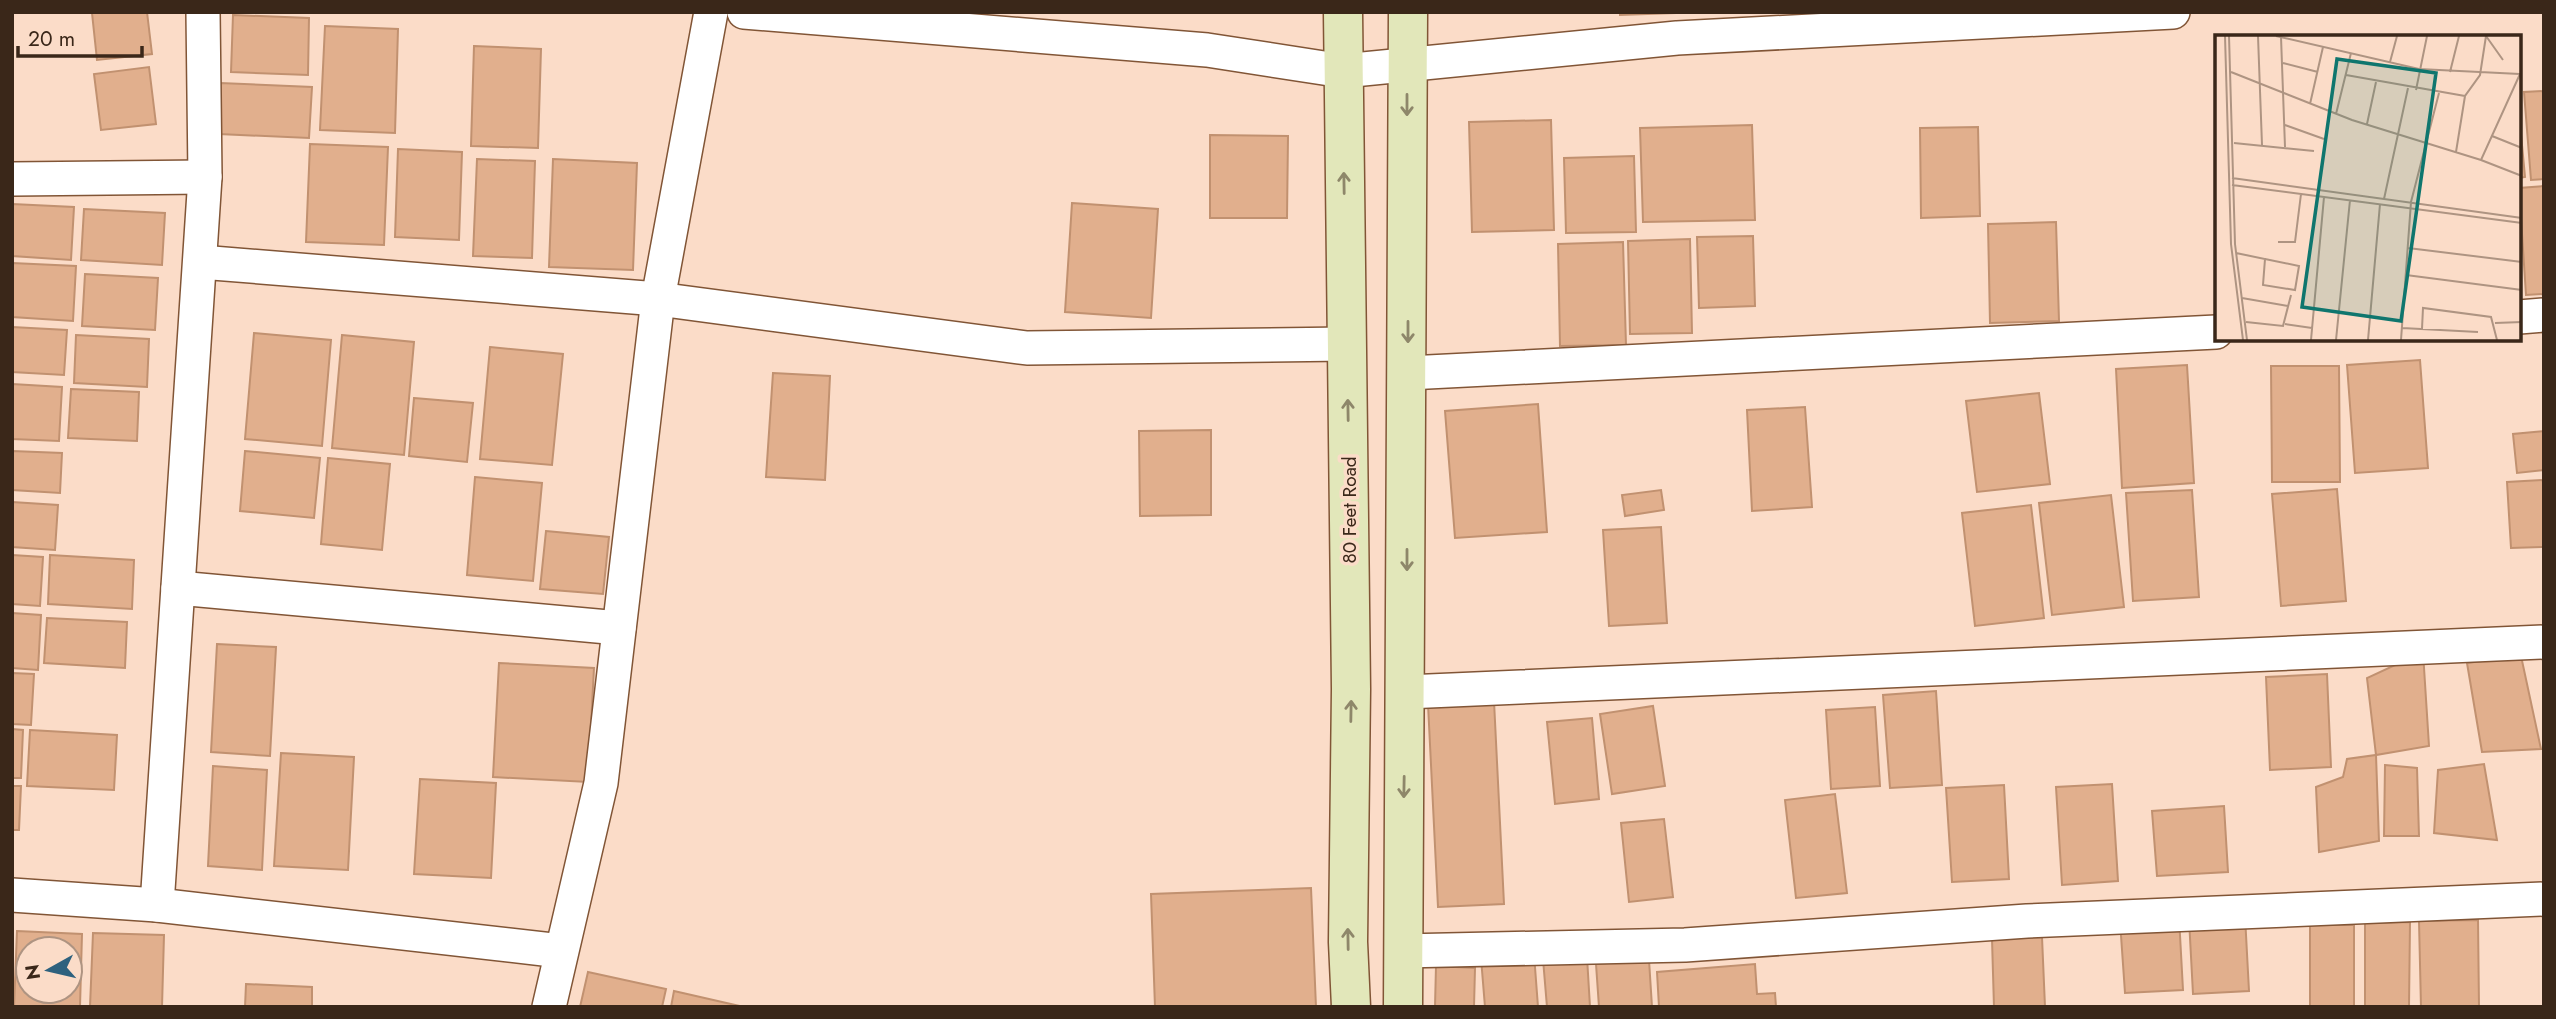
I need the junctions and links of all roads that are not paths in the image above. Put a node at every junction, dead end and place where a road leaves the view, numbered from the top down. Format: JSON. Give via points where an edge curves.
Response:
{"nodes":[{"id":1,"x":203,"y":12,"type":"edge"},
{"id":2,"x":711,"y":12,"type":"edge"},
{"id":3,"x":744,"y":12,"type":"edge"},
{"id":4,"x":1343,"y":12,"type":"edge"},
{"id":5,"x":1408,"y":12,"type":"edge"},
{"id":6,"x":2173,"y":12,"type":"edge"},
{"id":7,"x":2083,"y":16,"type":"edge"},
{"id":8,"x":1807,"y":22,"type":"edge"},
{"id":9,"x":1407,"y":65,"type":"junction"},
{"id":10,"x":1343,"y":71,"type":"junction"},
{"id":11,"x":205,"y":177,"type":"junction"},
{"id":12,"x":12,"y":179,"type":"edge"},
{"id":13,"x":200,"y":262,"type":"junction"},
{"id":14,"x":658,"y":299,"type":"junction"},
{"id":15,"x":2544,"y":316,"type":"edge"},
{"id":16,"x":2521,"y":317,"type":"edge"},
{"id":17,"x":2215,"y":332,"type":"edge"},
{"id":18,"x":1346,"y":344,"type":"junction"},
{"id":19,"x":1408,"y":373,"type":"junction"},
{"id":20,"x":178,"y":589,"type":"junction"},
{"id":21,"x":619,"y":628,"type":"junction"},
{"id":22,"x":2544,"y":642,"type":"edge"},
{"id":23,"x":1406,"y":692,"type":"junction"},
{"id":24,"x":12,"y":895,"type":"edge"},
{"id":25,"x":2544,"y":899,"type":"edge"},
{"id":26,"x":157,"y":905,"type":"junction"},
{"id":27,"x":561,"y":951,"type":"junction"},
{"id":28,"x":1402,"y":951,"type":"junction"},
{"id":29,"x":549,"y":1007,"type":"edge"},
{"id":30,"x":1351,"y":1007,"type":"edge"},
{"id":31,"x":1403,"y":1007,"type":"edge"}],
"edges":[{"from":1,"to":11,"type":"street"},
{"from":2,"to":14,"type":"street"},
{"from":3,"to":10,"type":"street","via":[[1207,50]]},
{"from":4,"to":10,"type":"main road","name":"80 Feet Road"},
{"from":5,"to":9,"type":"main road"},
{"from":6,"to":7,"type":"street"},
{"from":7,"to":8,"type":"street"},
{"from":8,"to":9,"type":"street"},
{"from":9,"to":10,"type":"street"},
{"from":9,"to":19,"type":"main road","one_way":true},
{"from":18,"to":10,"type":"main road","name":"80 Feet Road","one_way":true},
{"from":11,"to":12,"type":"street"},
{"from":11,"to":13,"type":"street"},
{"from":13,"to":14,"type":"street"},
{"from":13,"to":20,"type":"street"},
{"from":14,"to":18,"type":"street","via":[[1027,348]]},
{"from":14,"to":21,"type":"street"},
{"from":15,"to":16,"type":"street"},
{"from":17,"to":19,"type":"street"},
{"from":30,"to":18,"type":"main road","name":"80 Feet Road","one_way":true},
{"from":19,"to":23,"type":"main road","one_way":true},
{"from":20,"to":21,"type":"street"},
{"from":20,"to":26,"type":"street"},
{"from":21,"to":27,"type":"street","via":[[601,783]]},
{"from":22,"to":23,"type":"street"},
{"from":23,"to":28,"type":"main road","one_way":true},
{"from":24,"to":26,"type":"street"},
{"from":25,"to":28,"type":"street","via":[[2027,921],[1685,945]]},
{"from":26,"to":27,"type":"street"},
{"from":27,"to":29,"type":"street"},
{"from":28,"to":31,"type":"main road"}]}
